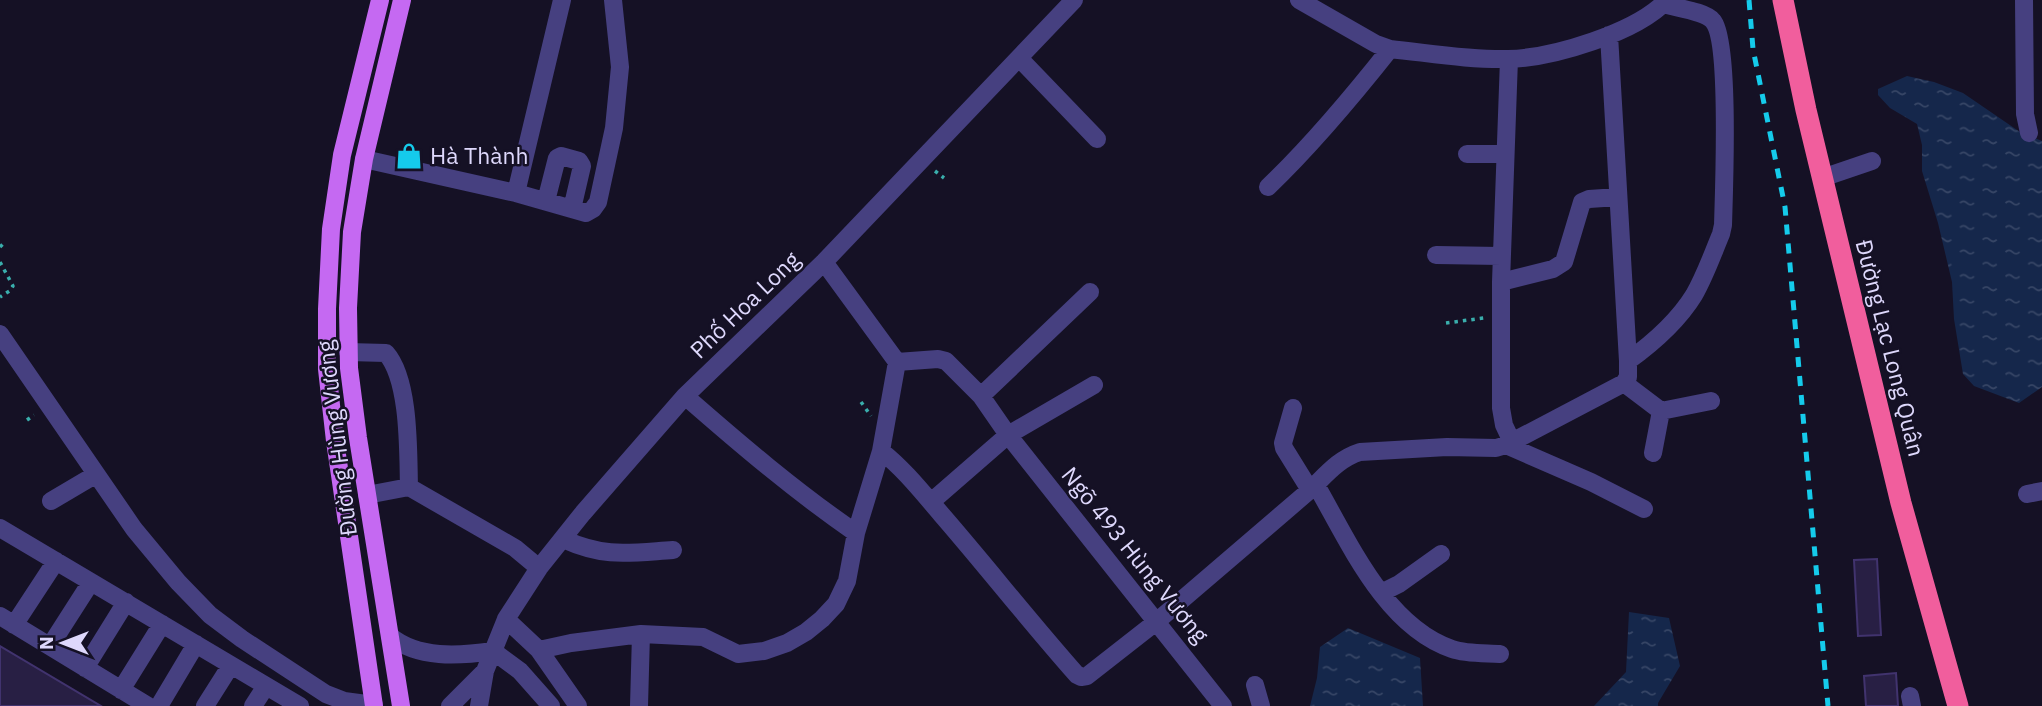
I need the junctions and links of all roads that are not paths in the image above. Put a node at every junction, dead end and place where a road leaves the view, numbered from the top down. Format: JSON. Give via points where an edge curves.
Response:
{"nodes":[{"id":1,"x":380,"y":0,"type":"edge"},
{"id":2,"x":402,"y":0,"type":"edge"},
{"id":3,"x":562,"y":0,"type":"edge"},
{"id":4,"x":613,"y":0,"type":"edge"},
{"id":5,"x":1073,"y":0,"type":"edge"},
{"id":6,"x":1299,"y":0,"type":"edge"},
{"id":7,"x":1783,"y":0,"type":"edge"},
{"id":8,"x":2024,"y":0,"type":"edge"},
{"id":9,"x":1665,"y":2,"type":"edge"},
{"id":10,"x":1609,"y":35,"type":"junction"},
{"id":11,"x":1390,"y":48,"type":"junction"},
{"id":12,"x":1019,"y":58,"type":"junction"},
{"id":13,"x":1509,"y":59,"type":"junction"},
{"id":14,"x":2034,"y":115,"type":"edge"},
{"id":15,"x":2029,"y":132,"type":"dead end"},
{"id":16,"x":1097,"y":139,"type":"dead end"},
{"id":17,"x":1467,"y":154,"type":"dead end"},
{"id":18,"x":1506,"y":155,"type":"junction"},
{"id":19,"x":364,"y":159,"type":"junction"},
{"id":20,"x":1872,"y":161,"type":"dead end"},
{"id":21,"x":1822,"y":178,"type":"junction"},
{"id":22,"x":1268,"y":187,"type":"dead end"},
{"id":23,"x":516,"y":193,"type":"junction"},
{"id":24,"x":1618,"y":197,"type":"junction"},
{"id":25,"x":546,"y":201,"type":"junction"},
{"id":26,"x":572,"y":209,"type":"junction"},
{"id":27,"x":1436,"y":255,"type":"dead end"},
{"id":28,"x":1502,"y":256,"type":"junction"},
{"id":29,"x":824,"y":262,"type":"junction"},
{"id":30,"x":1501,"y":282,"type":"junction"},
{"id":31,"x":1090,"y":292,"type":"dead end"},
{"id":32,"x":0,"y":334,"type":"edge"},
{"id":33,"x":348,"y":352,"type":"junction"},
{"id":34,"x":1628,"y":361,"type":"junction"},
{"id":35,"x":897,"y":362,"type":"junction"},
{"id":36,"x":1624,"y":383,"type":"junction"},
{"id":37,"x":1094,"y":385,"type":"dead end"},
{"id":38,"x":685,"y":396,"type":"junction"},
{"id":39,"x":981,"y":396,"type":"junction"},
{"id":40,"x":1711,"y":401,"type":"dead end"},
{"id":41,"x":1293,"y":408,"type":"dead end"},
{"id":42,"x":1661,"y":411,"type":"junction"},
{"id":43,"x":1008,"y":435,"type":"junction"},
{"id":44,"x":1509,"y":444,"type":"junction"},
{"id":45,"x":881,"y":452,"type":"junction"},
{"id":46,"x":1653,"y":453,"type":"dead end"},
{"id":47,"x":95,"y":475,"type":"junction"},
{"id":48,"x":409,"y":487,"type":"junction"},
{"id":49,"x":1313,"y":488,"type":"junction"},
{"id":50,"x":367,"y":495,"type":"junction"},
{"id":51,"x":51,"y":501,"type":"dead end"},
{"id":52,"x":931,"y":502,"type":"junction"},
{"id":53,"x":1644,"y":509,"type":"dead end"},
{"id":54,"x":0,"y":528,"type":"edge"},
{"id":55,"x":856,"y":533,"type":"junction"},
{"id":56,"x":563,"y":539,"type":"junction"},
{"id":57,"x":673,"y":550,"type":"dead end"},
{"id":58,"x":1441,"y":554,"type":"dead end"},
{"id":59,"x":56,"y":561,"type":"junction"},
{"id":60,"x":539,"y":568,"type":"junction"},
{"id":61,"x":91,"y":582,"type":"junction"},
{"id":62,"x":1381,"y":593,"type":"junction"},
{"id":63,"x":126,"y":603,"type":"junction"},
{"id":64,"x":506,"y":619,"type":"junction"},
{"id":65,"x":7,"y":620,"type":"edge"},
{"id":66,"x":1156,"y":622,"type":"junction"},
{"id":67,"x":162,"y":624,"type":"junction"},
{"id":68,"x":641,"y":634,"type":"junction"},
{"id":69,"x":390,"y":636,"type":"junction"},
{"id":70,"x":196,"y":644,"type":"junction"},
{"id":71,"x":50,"y":646,"type":"junction"},
{"id":72,"x":539,"y":650,"type":"junction"},
{"id":73,"x":494,"y":651,"type":"junction"},
{"id":74,"x":1500,"y":654,"type":"dead end"},
{"id":75,"x":231,"y":665,"type":"junction"},
{"id":76,"x":85,"y":668,"type":"junction"},
{"id":77,"x":485,"y":671,"type":"junction"},
{"id":78,"x":1255,"y":685,"type":"dead end"},
{"id":79,"x":266,"y":686,"type":"junction"},
{"id":80,"x":121,"y":690,"type":"junction"},
{"id":81,"x":374,"y":705,"type":"edge"},
{"id":82,"x":148,"y":706,"type":"edge"},
{"id":83,"x":159,"y":706,"type":"edge"},
{"id":84,"x":205,"y":706,"type":"edge"},
{"id":85,"x":253,"y":706,"type":"edge"},
{"id":86,"x":300,"y":706,"type":"edge"},
{"id":87,"x":401,"y":706,"type":"edge"},
{"id":88,"x":450,"y":706,"type":"edge"},
{"id":89,"x":480,"y":706,"type":"edge"},
{"id":90,"x":551,"y":706,"type":"edge"},
{"id":91,"x":578,"y":706,"type":"edge"},
{"id":92,"x":639,"y":706,"type":"edge"},
{"id":93,"x":1223,"y":706,"type":"edge"},
{"id":94,"x":1261,"y":706,"type":"edge"},
{"id":95,"x":1958,"y":706,"type":"edge"}],
"edges":[{"from":1,"to":81,"type":"main road","name":"Đường Hùng Vương","via":[[342,155],[331,229],[327,309],[327,369],[335,441]]},
{"from":2,"to":19,"type":"main road","name":"Đường Hùng Vương"},
{"from":3,"to":23,"type":"street"},
{"from":4,"to":26,"type":"street","via":[[620,67],[614,128],[598,202],[586,212]]},
{"from":5,"to":12,"type":"street","name":"Phố Hoa Long"},
{"from":6,"to":11,"type":"street"},
{"from":7,"to":21,"type":"highway","name":"Đường Lạc Long Quân"},
{"from":8,"to":14,"type":"street"},
{"from":9,"to":10,"type":"street","via":[[1633,26]]},
{"from":9,"to":34,"type":"street","via":[[1708,16],[1717,28],[1723,70],[1723,225],[1695,294],[1648,347]]},
{"from":10,"to":13,"type":"street","via":[[1564,50]]},
{"from":10,"to":24,"type":"street"},
{"from":11,"to":13,"type":"street"},
{"from":11,"to":22,"type":"street","via":[[1336,116]]},
{"from":12,"to":16,"type":"street"},
{"from":12,"to":29,"type":"street","name":"Phố Hoa Long"},
{"from":13,"to":18,"type":"street"},
{"from":14,"to":15,"type":"street"},
{"from":17,"to":18,"type":"street"},
{"from":18,"to":28,"type":"street"},
{"from":19,"to":23,"type":"street"},
{"from":19,"to":33,"type":"main road","name":"Đường Hùng Vương","via":[[352,232]]},
{"from":20,"to":21,"type":"street"},
{"from":21,"to":95,"type":"highway","name":"Đường Lạc Long Quân","via":[[1901,503]]},
{"from":23,"to":25,"type":"street"},
{"from":24,"to":30,"type":"street","via":[[1582,202],[1559,266]]},
{"from":24,"to":34,"type":"street"},
{"from":25,"to":26,"type":"street"},
{"from":25,"to":26,"type":"street","via":[[557,158],[579,161],[582,166]]},
{"from":27,"to":28,"type":"street"},
{"from":28,"to":30,"type":"street"},
{"from":29,"to":35,"type":"street"},
{"from":29,"to":38,"type":"street","name":"Phố Hoa Long"},
{"from":30,"to":44,"type":"street","via":[[1501,416]]},
{"from":31,"to":39,"type":"street"},
{"from":32,"to":47,"type":"street"},
{"from":33,"to":48,"type":"street","via":[[386,354],[391,359],[400,379]]},
{"from":33,"to":50,"type":"main road","name":"Đường Hùng Vương"},
{"from":34,"to":36,"type":"street"},
{"from":35,"to":39,"type":"street","name":"Ngõ 493 Hùng Vương","via":[[946,361]]},
{"from":35,"to":45,"type":"street"},
{"from":36,"to":42,"type":"street"},
{"from":36,"to":44,"type":"street"},
{"from":37,"to":43,"type":"street"},
{"from":38,"to":55,"type":"street","via":[[773,472]]},
{"from":38,"to":56,"type":"street","name":"Phố Hoa Long"},
{"from":39,"to":43,"type":"street","name":"Ngõ 493 Hùng Vương"},
{"from":40,"to":42,"type":"street"},
{"from":41,"to":49,"type":"street","via":[[1284,448]]},
{"from":42,"to":46,"type":"street"},
{"from":43,"to":52,"type":"street"},
{"from":43,"to":66,"type":"street","name":"Ngõ 493 Hùng Vương"},
{"from":44,"to":49,"type":"street","via":[[1360,452],[1342,459]]},
{"from":44,"to":53,"type":"street"},
{"from":45,"to":52,"type":"street"},
{"from":45,"to":55,"type":"street"},
{"from":47,"to":51,"type":"street"},
{"from":47,"to":81,"type":"street","via":[[178,582],[210,615],[326,694]]},
{"from":48,"to":50,"type":"street"},
{"from":48,"to":60,"type":"street","via":[[515,548]]},
{"from":49,"to":62,"type":"street"},
{"from":49,"to":66,"type":"street"},
{"from":50,"to":69,"type":"main road","name":"Đường Hùng Vương"},
{"from":52,"to":66,"type":"street","via":[[1077,675],[1087,676]]},
{"from":54,"to":59,"type":"street"},
{"from":55,"to":68,"type":"street","via":[[847,581],[836,604],[788,643],[764,652],[738,654],[703,637]]},
{"from":56,"to":57,"type":"street","via":[[602,553]]},
{"from":56,"to":60,"type":"street","name":"Phố Hoa Long"},
{"from":58,"to":62,"type":"street"},
{"from":59,"to":61,"type":"street"},
{"from":59,"to":65,"type":"street"},
{"from":60,"to":64,"type":"street","name":"Phố Hoa Long"},
{"from":61,"to":63,"type":"street"},
{"from":61,"to":71,"type":"street"},
{"from":62,"to":74,"type":"street","via":[[1413,628],[1435,642],[1454,650]]},
{"from":63,"to":67,"type":"street"},
{"from":63,"to":76,"type":"street"},
{"from":64,"to":72,"type":"street"},
{"from":64,"to":73,"type":"street","name":"Phố Hoa Long"},
{"from":65,"to":71,"type":"street"},
{"from":66,"to":93,"type":"street","name":"Ngõ 493 Hùng Vương"},
{"from":67,"to":70,"type":"street"},
{"from":67,"to":80,"type":"street"},
{"from":68,"to":72,"type":"street"},
{"from":68,"to":92,"type":"street"},
{"from":69,"to":73,"type":"street","via":[[429,653]]},
{"from":69,"to":87,"type":"main road","name":"Đường Hùng Vương"},
{"from":70,"to":75,"type":"street"},
{"from":70,"to":83,"type":"street"},
{"from":71,"to":76,"type":"street"},
{"from":72,"to":91,"type":"street"},
{"from":73,"to":77,"type":"street","name":"Phố Hoa Long"},
{"from":73,"to":90,"type":"street","via":[[520,671]]},
{"from":75,"to":79,"type":"street"},
{"from":75,"to":84,"type":"street"},
{"from":76,"to":80,"type":"street"},
{"from":77,"to":88,"type":"street","name":"Phố Hoa Long"},
{"from":77,"to":89,"type":"street","name":"Phố Hoa Long"},
{"from":78,"to":94,"type":"street"},
{"from":79,"to":85,"type":"street"},
{"from":79,"to":86,"type":"street"},
{"from":80,"to":82,"type":"street"}]}
